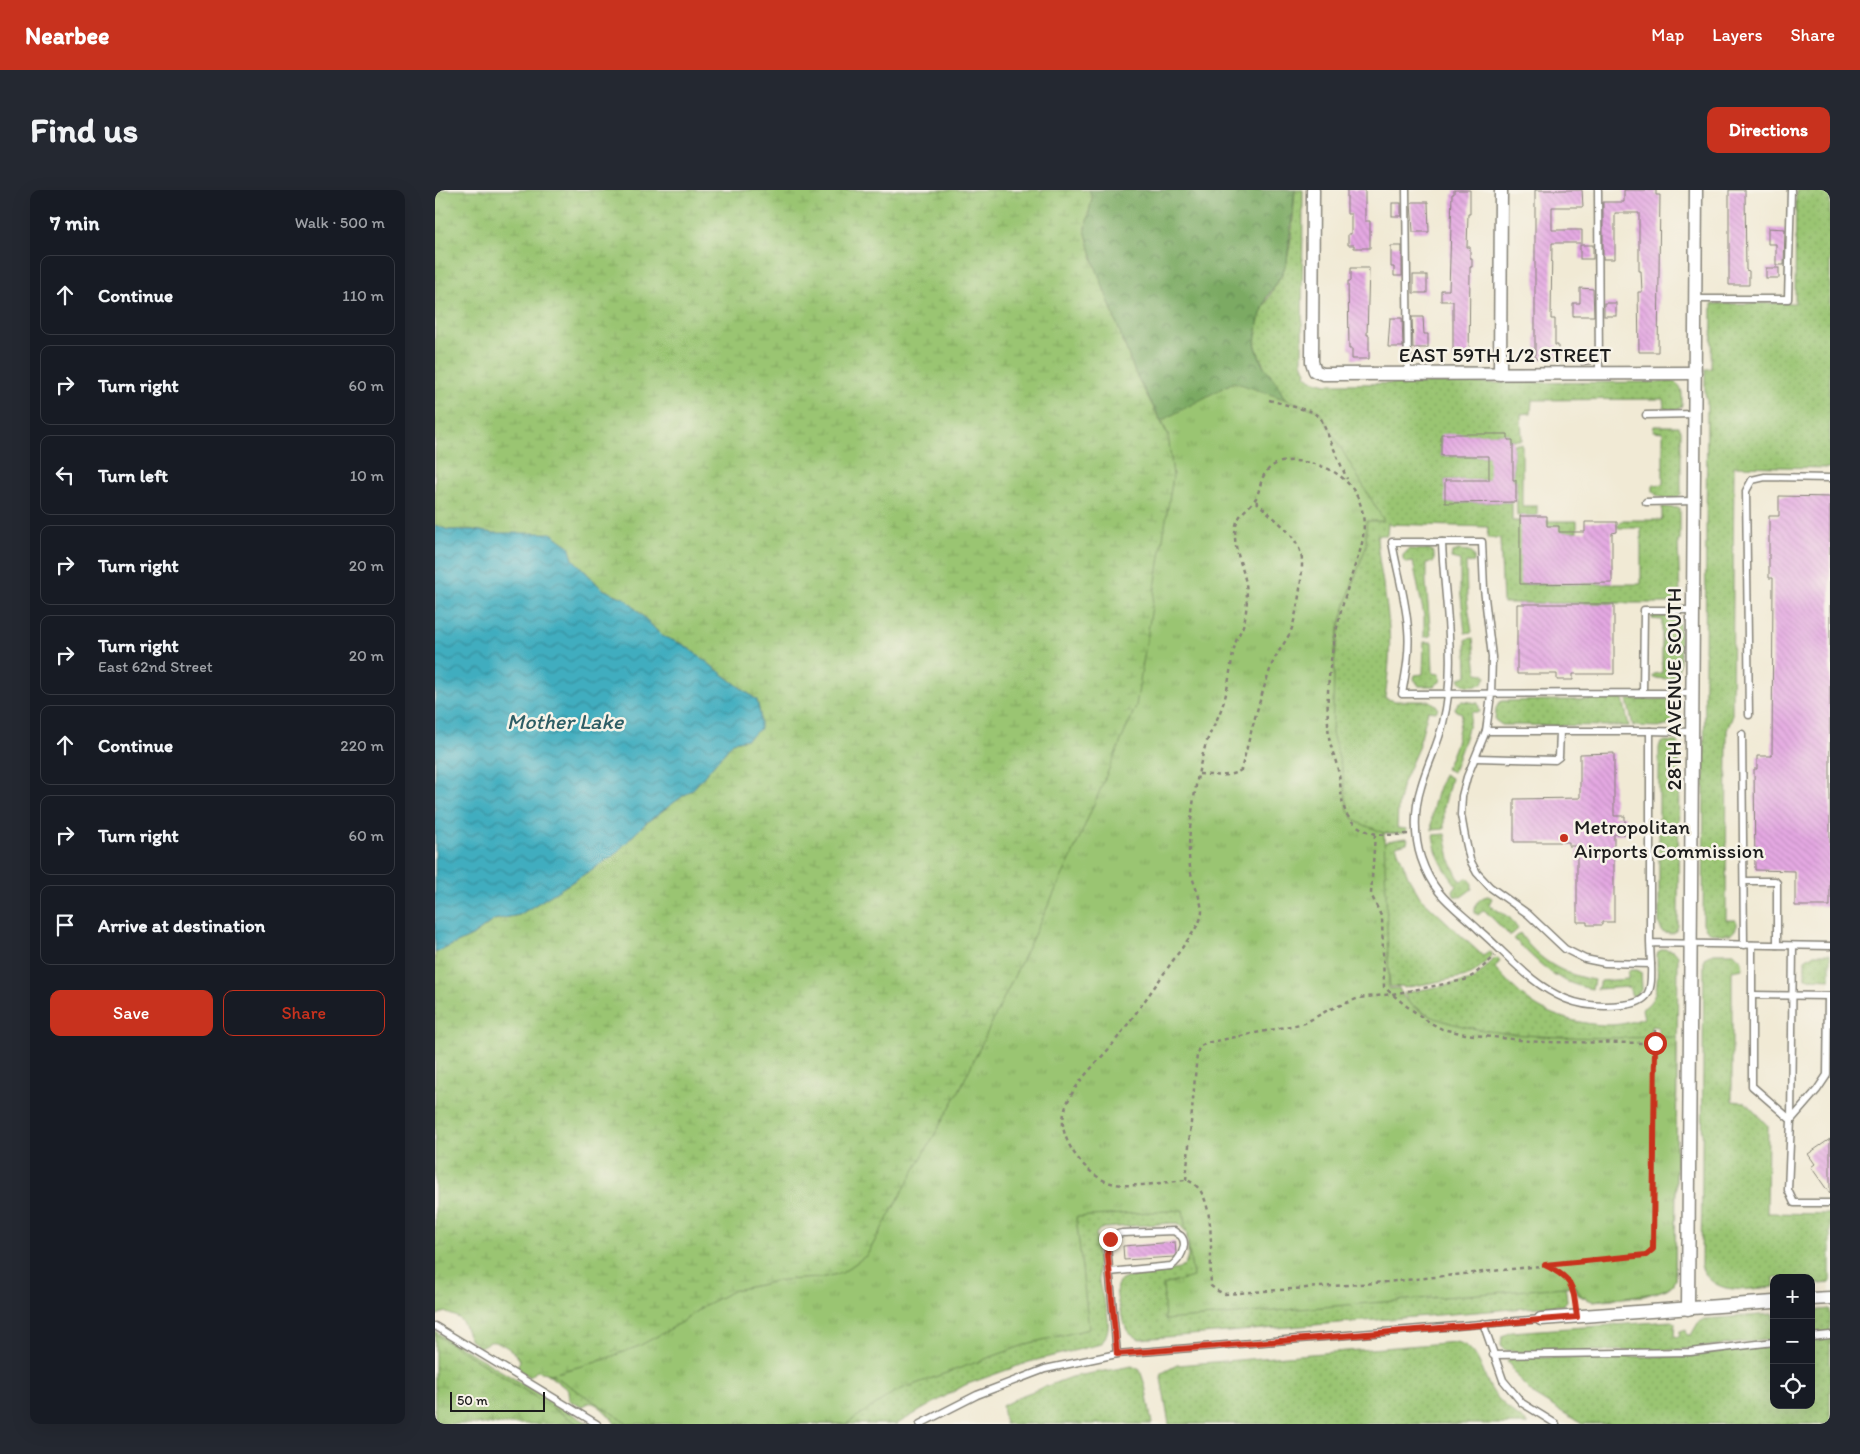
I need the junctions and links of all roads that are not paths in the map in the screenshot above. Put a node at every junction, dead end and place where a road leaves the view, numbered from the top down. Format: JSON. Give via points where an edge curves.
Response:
{"nodes":[{"id":1,"x":1313,"y":190,"type":"edge"},
{"id":2,"x":1406,"y":190,"type":"edge"},
{"id":3,"x":1501,"y":190,"type":"edge"},
{"id":4,"x":1598,"y":190,"type":"edge"},
{"id":5,"x":1696,"y":190,"type":"edge"},
{"id":6,"x":1791,"y":190,"type":"edge"},
{"id":7,"x":1695,"y":299,"type":"junction"},
{"id":8,"x":1695,"y":373,"type":"junction"},
{"id":9,"x":1408,"y":374,"type":"junction"},
{"id":10,"x":1500,"y":374,"type":"junction"},
{"id":11,"x":1599,"y":374,"type":"junction"},
{"id":12,"x":1695,"y":414,"type":"junction"},
{"id":13,"x":1646,"y":415,"type":"dead end"},
{"id":14,"x":1830,"y":478,"type":"edge"},
{"id":15,"x":1694,"y":501,"type":"junction"},
{"id":16,"x":1646,"y":502,"type":"dead end"},
{"id":17,"x":1442,"y":542,"type":"junction"},
{"id":18,"x":1693,"y":610,"type":"junction"},
{"id":19,"x":1643,"y":693,"type":"junction"},
{"id":20,"x":1693,"y":693,"type":"junction"},
{"id":21,"x":1449,"y":694,"type":"junction"},
{"id":22,"x":1491,"y":695,"type":"junction"},
{"id":23,"x":1749,"y":715,"type":"dead end"},
{"id":24,"x":1486,"y":731,"type":"junction"},
{"id":25,"x":1559,"y":731,"type":"junction"},
{"id":26,"x":1650,"y":731,"type":"junction"},
{"id":27,"x":1692,"y":732,"type":"junction"},
{"id":28,"x":1742,"y":734,"type":"dead end"},
{"id":29,"x":1476,"y":758,"type":"junction"},
{"id":30,"x":1744,"y":881,"type":"junction"},
{"id":31,"x":1650,"y":943,"type":"junction"},
{"id":32,"x":1691,"y":944,"type":"junction"},
{"id":33,"x":1743,"y":945,"type":"junction"},
{"id":34,"x":1752,"y":945,"type":"junction"},
{"id":35,"x":1777,"y":945,"type":"junction"},
{"id":36,"x":1793,"y":946,"type":"junction"},
{"id":37,"x":1830,"y":946,"type":"edge"},
{"id":38,"x":1651,"y":964,"type":"junction"},
{"id":39,"x":1752,"y":995,"type":"junction"},
{"id":40,"x":1793,"y":996,"type":"junction"},
{"id":41,"x":1829,"y":996,"type":"edge"},
{"id":42,"x":1829,"y":1034,"type":"edge"},
{"id":43,"x":1791,"y":1120,"type":"junction"},
{"id":44,"x":1830,"y":1203,"type":"edge"},
{"id":45,"x":1109,"y":1272,"type":"junction"},
{"id":46,"x":1830,"y":1298,"type":"edge"},
{"id":47,"x":1815,"y":1299,"type":"edge"},
{"id":48,"x":1770,"y":1302,"type":"edge"},
{"id":49,"x":1688,"y":1309,"type":"junction"},
{"id":50,"x":1541,"y":1319,"type":"joint"},
{"id":51,"x":1483,"y":1323,"type":"junction"},
{"id":52,"x":435,"y":1326,"type":"edge"},
{"id":53,"x":1830,"y":1336,"type":"edge"},
{"id":54,"x":1815,"y":1337,"type":"edge"},
{"id":55,"x":1770,"y":1342,"type":"edge"},
{"id":56,"x":1117,"y":1354,"type":"junction"},
{"id":57,"x":1493,"y":1355,"type":"junction"},
{"id":58,"x":597,"y":1424,"type":"edge"},
{"id":59,"x":920,"y":1424,"type":"edge"},
{"id":60,"x":1556,"y":1424,"type":"edge"}],
"edges":[{"from":1,"to":9,"type":"street","name":"EAST 59TH 1/2 STREET","via":[[1312,362],[1315,371],[1323,374]]},
{"from":2,"to":9,"type":"lane"},
{"from":3,"to":10,"type":"street"},
{"from":4,"to":11,"type":"lane"},
{"from":5,"to":7,"type":"street","name":"28TH AVENUE SOUTH"},
{"from":6,"to":7,"type":"lane","via":[[1789,299]]},
{"from":7,"to":8,"type":"street","name":"28TH AVENUE SOUTH"},
{"from":8,"to":11,"type":"street","name":"EAST 59TH 1/2 STREET"},
{"from":8,"to":12,"type":"street","name":"28TH AVENUE SOUTH"},
{"from":9,"to":10,"type":"street","name":"EAST 59TH 1/2 STREET"},
{"from":10,"to":11,"type":"street","name":"EAST 59TH 1/2 STREET"},
{"from":12,"to":13,"type":"lane"},
{"from":12,"to":15,"type":"street","name":"28TH AVENUE SOUTH"},
{"from":14,"to":23,"type":"lane","via":[[1765,477],[1752,480],[1746,491]]},
{"from":15,"to":16,"type":"lane"},
{"from":15,"to":18,"type":"street","name":"28TH AVENUE SOUTH"},
{"from":17,"to":21,"type":"lane","via":[[1450,644]]},
{"from":17,"to":21,"type":"lane","via":[[1392,542],[1408,630],[1403,694]]},
{"from":17,"to":22,"type":"lane","via":[[1482,542],[1492,657]]},
{"from":18,"to":19,"type":"lane","via":[[1644,610]]},
{"from":18,"to":20,"type":"street","name":"28TH AVENUE SOUTH"},
{"from":19,"to":20,"type":"lane"},
{"from":19,"to":22,"type":"lane"},
{"from":20,"to":27,"type":"street","name":"28TH AVENUE SOUTH"},
{"from":21,"to":22,"type":"lane"},
{"from":21,"to":38,"type":"lane","via":[[1416,811],[1421,857],[1439,893],[1530,978],[1567,1000],[1612,1006],[1634,1004],[1646,998],[1652,984]]},
{"from":22,"to":24,"type":"lane"},
{"from":24,"to":25,"type":"lane"},
{"from":24,"to":29,"type":"lane"},
{"from":25,"to":26,"type":"lane"},
{"from":25,"to":29,"type":"lane","via":[[1559,756],[1555,760]]},
{"from":26,"to":27,"type":"lane"},
{"from":26,"to":31,"type":"lane"},
{"from":27,"to":32,"type":"street","name":"28TH AVENUE SOUTH"},
{"from":28,"to":30,"type":"lane"},
{"from":29,"to":38,"type":"lane","via":[[1462,796],[1461,815],[1470,860],[1477,873],[1565,949],[1585,959],[1605,963]]},
{"from":30,"to":33,"type":"lane"},
{"from":30,"to":35,"type":"lane","via":[[1777,883]]},
{"from":31,"to":32,"type":"lane"},
{"from":31,"to":38,"type":"lane"},
{"from":32,"to":33,"type":"lane"},
{"from":32,"to":49,"type":"street","name":"28TH AVENUE SOUTH"},
{"from":33,"to":34,"type":"lane"},
{"from":34,"to":35,"type":"lane"},
{"from":34,"to":39,"type":"lane"},
{"from":35,"to":36,"type":"lane"},
{"from":36,"to":37,"type":"lane"},
{"from":36,"to":40,"type":"lane"},
{"from":39,"to":40,"type":"lane"},
{"from":39,"to":43,"type":"lane","via":[[1752,1086]]},
{"from":40,"to":41,"type":"lane"},
{"from":40,"to":43,"type":"lane"},
{"from":41,"to":42,"type":"lane"},
{"from":42,"to":43,"type":"lane","via":[[1827,1075]]},
{"from":43,"to":44,"type":"lane","via":[[1788,1190],[1795,1203]]},
{"from":45,"to":45,"type":"lane","via":[[1107,1246],[1114,1235],[1174,1231],[1184,1242],[1182,1253],[1171,1266]]},
{"from":45,"to":56,"type":"lane"},
{"from":46,"to":47,"type":"street"},
{"from":48,"to":49,"type":"street"},
{"from":49,"to":50,"type":"street"},
{"from":50,"to":51,"type":"lane"},
{"from":51,"to":56,"type":"lane"},
{"from":51,"to":57,"type":"lane"},
{"from":52,"to":58,"type":"lane"},
{"from":53,"to":54,"type":"lane"},
{"from":55,"to":57,"type":"lane","via":[[1690,1352]]},
{"from":56,"to":59,"type":"lane","via":[[1045,1369],[977,1394]]},
{"from":57,"to":60,"type":"lane","via":[[1503,1380],[1522,1403]]}]}
